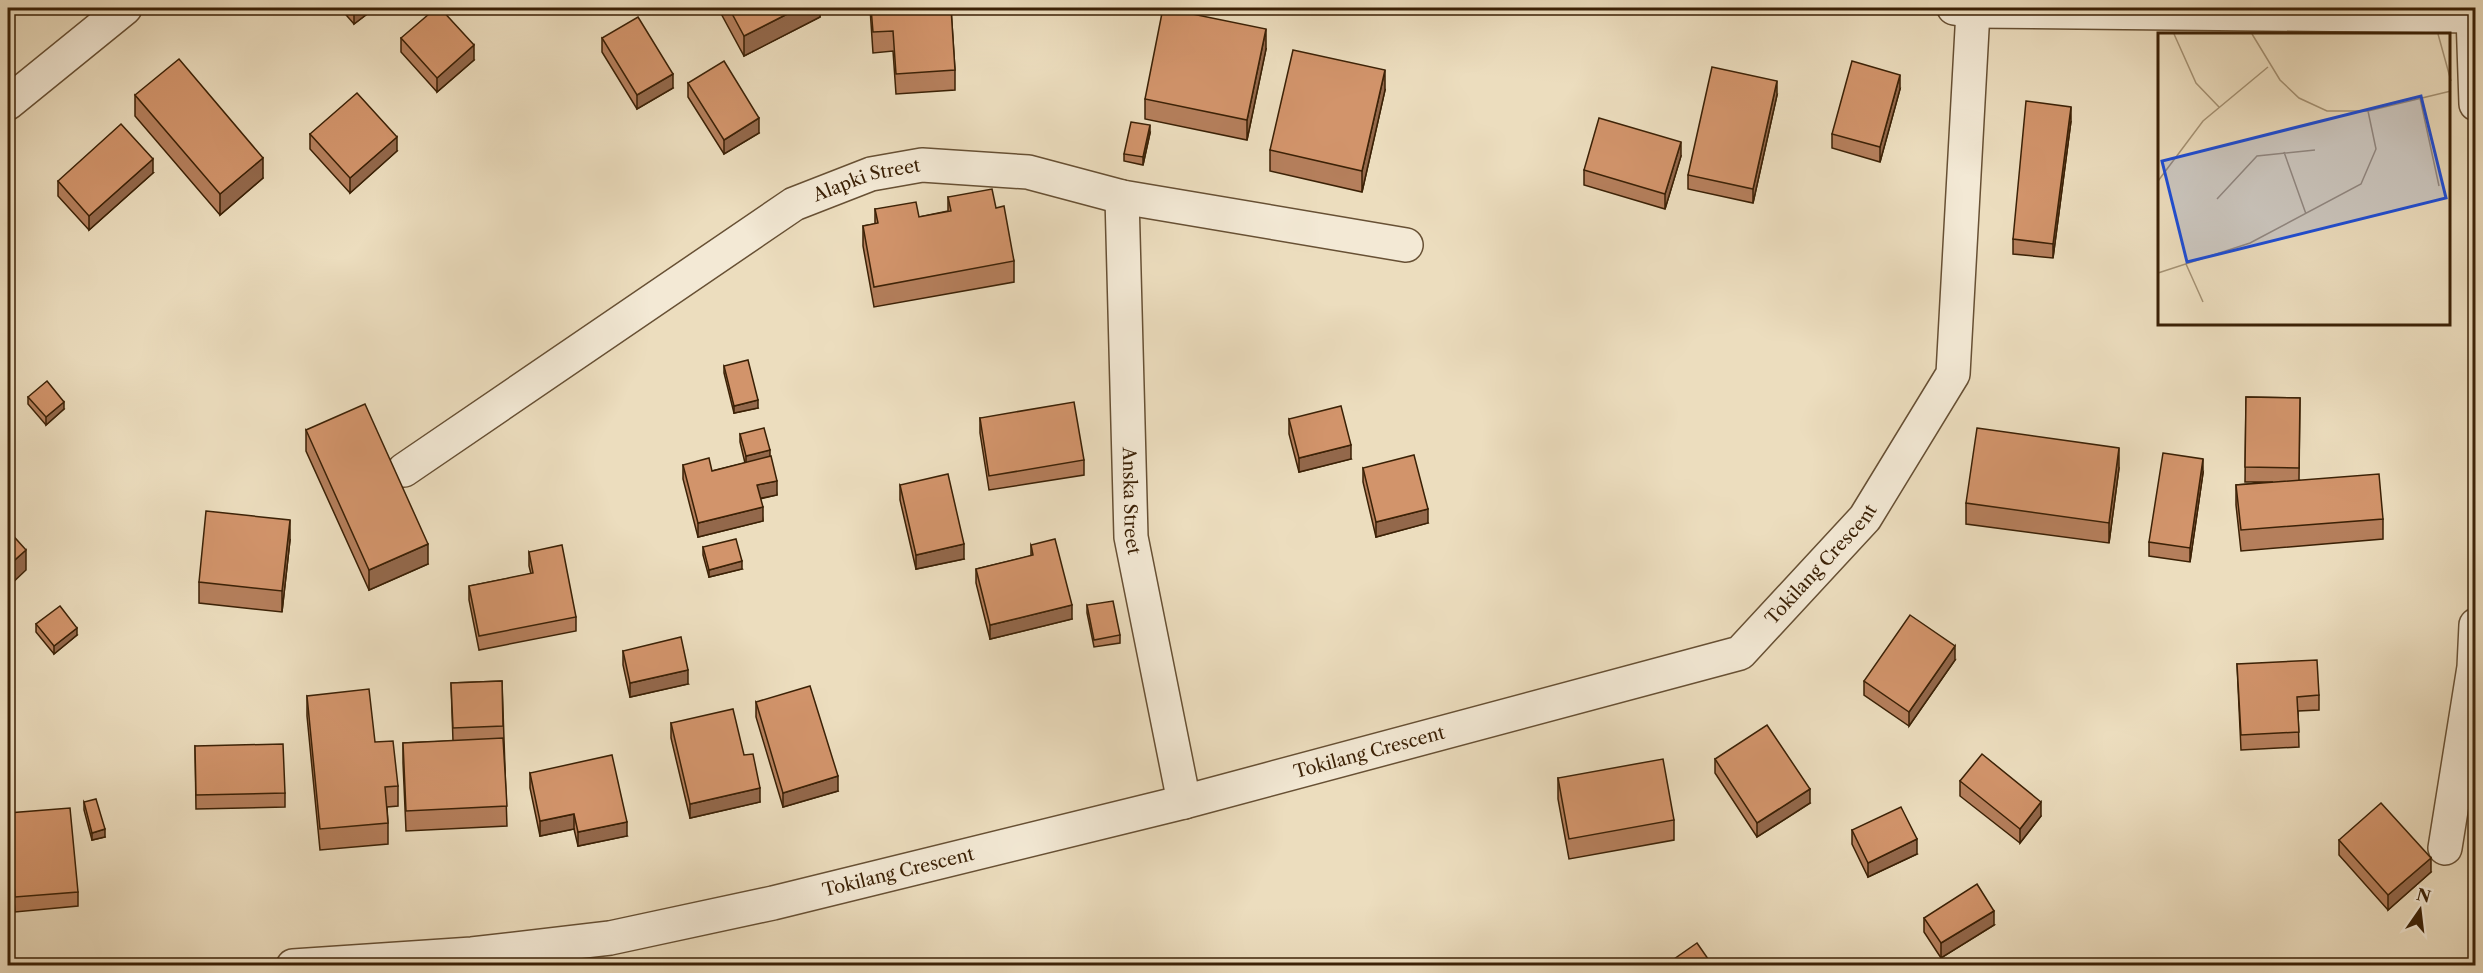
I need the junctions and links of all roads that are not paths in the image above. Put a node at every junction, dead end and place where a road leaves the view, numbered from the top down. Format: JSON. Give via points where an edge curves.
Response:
{"nodes":[{"id":1,"x":125,"y":8,"type":"edge"},
{"id":2,"x":1964,"y":9,"type":"edge"},
{"id":3,"x":2474,"y":16,"type":"edge"},
{"id":4,"x":8,"y":103,"type":"edge"},
{"id":5,"x":2475,"y":104,"type":"edge"},
{"id":6,"x":1122,"y":197,"type":"junction"},
{"id":7,"x":1406,"y":245,"type":"dead end"},
{"id":8,"x":404,"y":470,"type":"dead end"},
{"id":9,"x":2475,"y":625,"type":"edge"},
{"id":10,"x":1184,"y":802,"type":"junction"},
{"id":11,"x":2445,"y":848,"type":"dead end"},
{"id":12,"x":293,"y":966,"type":"edge"}],
"edges":[{"from":1,"to":4,"type":"street"},
{"from":2,"to":3,"type":"street"},
{"from":2,"to":10,"type":"street","name":"Tokilang Crescent","via":[[1953,374],[1865,518],[1740,653]]},
{"from":3,"to":5,"type":"street"},
{"from":6,"to":7,"type":"street","name":"Alapki Street"},
{"from":6,"to":8,"type":"street","name":"Alapki Street","via":[[1028,172],[922,165],[871,174],[794,204]]},
{"from":6,"to":10,"type":"street","name":"Anska Street","via":[[1131,537]]},
{"from":9,"to":11,"type":"street","via":[[2474,667]]},
{"from":10,"to":12,"type":"street","name":"Tokilang Crescent","via":[[610,939],[472,954]]}]}
